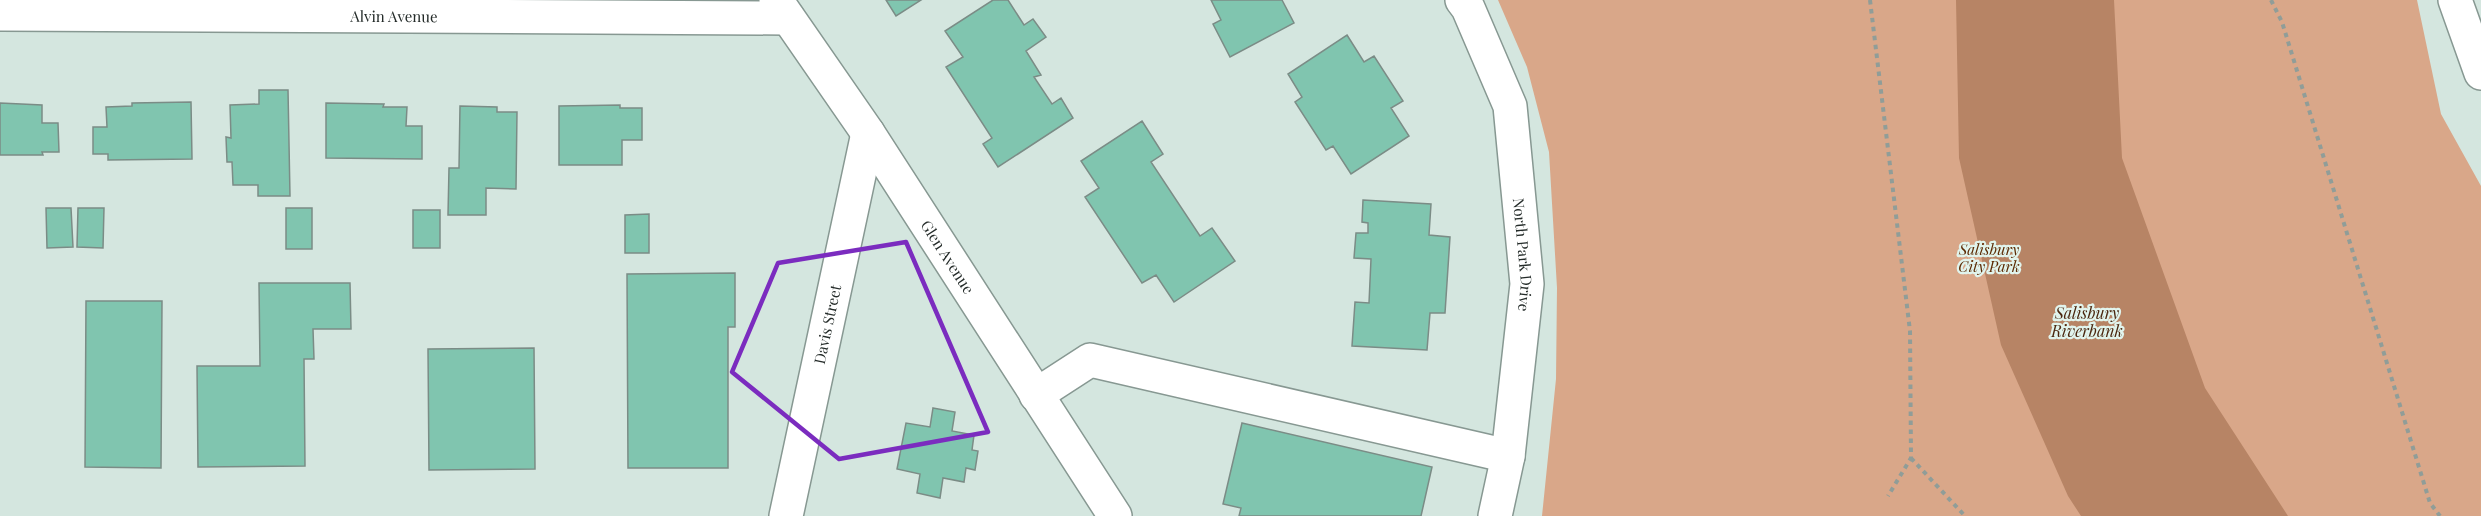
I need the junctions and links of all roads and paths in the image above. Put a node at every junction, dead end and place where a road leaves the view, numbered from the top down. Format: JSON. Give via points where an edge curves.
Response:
{"nodes":[{"id":1,"x":1462,"y":0,"type":"edge"},
{"id":2,"x":1870,"y":0,"type":"edge"},
{"id":3,"x":2271,"y":0,"type":"edge"},
{"id":4,"x":2455,"y":0,"type":"edge"},
{"id":5,"x":782,"y":9,"type":"edge"},
{"id":6,"x":0,"y":14,"type":"edge"},
{"id":7,"x":2481,"y":73,"type":"edge"},
{"id":8,"x":868,"y":133,"type":"junction"},
{"id":9,"x":1036,"y":395,"type":"junction"},
{"id":10,"x":1508,"y":456,"type":"junction"},
{"id":11,"x":1911,"y":458,"type":"junction"},
{"id":12,"x":1888,"y":496,"type":"dead end"},
{"id":13,"x":786,"y":516,"type":"edge"},
{"id":14,"x":1115,"y":516,"type":"edge"},
{"id":15,"x":1495,"y":516,"type":"edge"},
{"id":16,"x":1965,"y":516,"type":"edge"},
{"id":17,"x":2440,"y":516,"type":"edge"}],
"edges":[{"from":1,"to":10,"type":"street","name":"North Park Drive","via":[[1510,106],[1527,284]]},
{"from":2,"to":11,"type":"path","via":[[1910,331]]},
{"from":3,"to":17,"type":"path","via":[[2282,22],[2430,503]]},
{"from":4,"to":7,"type":"street"},
{"from":5,"to":6,"type":"street","name":"Alvin Avenue"},
{"from":5,"to":8,"type":"street","name":"Glen Avenue"},
{"from":8,"to":9,"type":"street","name":"Glen Avenue"},
{"from":8,"to":13,"type":"street","name":"Davis Street"},
{"from":9,"to":10,"type":"street","via":[[1090,360]]},
{"from":9,"to":14,"type":"street","name":"Glen Avenue"},
{"from":10,"to":15,"type":"street","name":"North Park Drive"},
{"from":11,"to":12,"type":"path"},
{"from":11,"to":16,"type":"path"}]}
